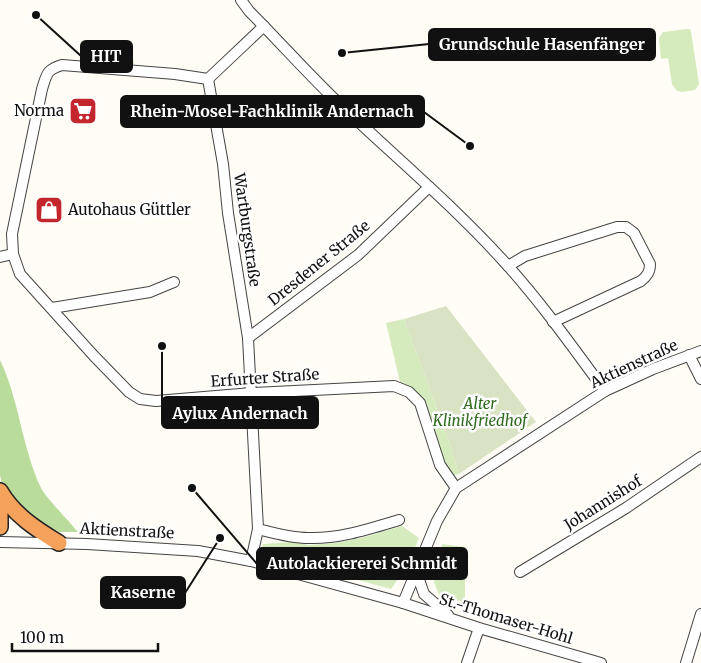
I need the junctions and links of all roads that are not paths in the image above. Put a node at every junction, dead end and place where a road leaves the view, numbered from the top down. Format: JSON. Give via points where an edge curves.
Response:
{"nodes":[{"id":1,"x":241,"y":0,"type":"edge"},
{"id":2,"x":264,"y":26,"type":"junction"},
{"id":3,"x":208,"y":79,"type":"junction"},
{"id":4,"x":429,"y":187,"type":"junction"},
{"id":5,"x":12,"y":254,"type":"junction"},
{"id":6,"x":0,"y":257,"type":"edge"},
{"id":7,"x":508,"y":266,"type":"junction"},
{"id":8,"x":174,"y":282,"type":"dead end"},
{"id":9,"x":52,"y":308,"type":"junction"},
{"id":10,"x":553,"y":322,"type":"junction"},
{"id":11,"x":248,"y":338,"type":"junction"},
{"id":12,"x":701,"y":351,"type":"edge"},
{"id":13,"x":689,"y":355,"type":"junction"},
{"id":14,"x":701,"y":379,"type":"edge"},
{"id":15,"x":605,"y":391,"type":"junction"},
{"id":16,"x":252,"y":393,"type":"junction"},
{"id":17,"x":701,"y":457,"type":"edge"},
{"id":18,"x":456,"y":488,"type":"junction"},
{"id":19,"x":0,"y":491,"type":"edge"},
{"id":20,"x":0,"y":511,"type":"edge"},
{"id":21,"x":399,"y":520,"type":"dead end"},
{"id":22,"x":0,"y":527,"type":"edge"},
{"id":23,"x":258,"y":528,"type":"junction"},
{"id":24,"x":0,"y":542,"type":"edge"},
{"id":25,"x":59,"y":542,"type":"junction"},
{"id":26,"x":251,"y":561,"type":"junction"},
{"id":27,"x":416,"y":571,"type":"junction"},
{"id":28,"x":520,"y":572,"type":"dead end"},
{"id":29,"x":403,"y":603,"type":"junction"},
{"id":30,"x":701,"y":614,"type":"edge"},
{"id":31,"x":452,"y":619,"type":"junction"},
{"id":32,"x":479,"y":628,"type":"junction"},
{"id":33,"x":467,"y":663,"type":"edge"},
{"id":34,"x":601,"y":663,"type":"edge"},
{"id":35,"x":686,"y":663,"type":"edge"}],
"edges":[{"from":1,"to":2,"type":"street"},
{"from":2,"to":3,"type":"street"},
{"from":2,"to":4,"type":"street","via":[[345,110]]},
{"from":3,"to":5,"type":"street","name":"Erfurter Straße","via":[[62,65],[47,72],[14,222]]},
{"from":3,"to":11,"type":"street","name":"Wartburgstraße"},
{"from":4,"to":7,"type":"street","via":[[450,204]]},
{"from":4,"to":11,"type":"street","name":"Dresdener Straße","via":[[358,255]]},
{"from":5,"to":6,"type":"street"},
{"from":5,"to":9,"type":"street","name":"Erfurter Straße","via":[[20,274]]},
{"from":7,"to":10,"type":"street"},
{"from":7,"to":10,"type":"street","via":[[525,256],[611,228],[626,227],[634,233],[650,264],[647,276]]},
{"from":8,"to":9,"type":"street","via":[[150,292]]},
{"from":9,"to":16,"type":"street","name":"Erfurter Straße","via":[[94,356],[140,399],[156,401]]},
{"from":10,"to":15,"type":"street"},
{"from":11,"to":16,"type":"street","name":"Wartburgstraße"},
{"from":12,"to":13,"type":"street","name":"Aktienstraße"},
{"from":13,"to":14,"type":"street"},
{"from":13,"to":15,"type":"street","name":"Aktienstraße"},
{"from":15,"to":18,"type":"street","name":"Aktienstraße"},
{"from":16,"to":18,"type":"street","name":"Erfurter Straße","via":[[394,386],[409,392],[420,403],[440,464]]},
{"from":16,"to":23,"type":"street","name":"Wartburgstraße"},
{"from":17,"to":28,"type":"street","name":"Johannishof","via":[[626,508]]},
{"from":18,"to":27,"type":"street","name":"Aktienstraße"},
{"from":19,"to":25,"type":"highway","via":[[18,515]]},
{"from":20,"to":22,"type":"highway"},
{"from":21,"to":23,"type":"street","via":[[358,532],[307,538]]},
{"from":23,"to":26,"type":"street"},
{"from":24,"to":25,"type":"street","name":"Aktienstraße"},
{"from":25,"to":26,"type":"street","name":"Aktienstraße","via":[[198,551]]},
{"from":26,"to":29,"type":"street","name":"Aktienstraße"},
{"from":27,"to":29,"type":"street","name":"Aktienstraße"},
{"from":27,"to":31,"type":"street","via":[[424,594]]},
{"from":29,"to":31,"type":"street","name":"St.-Thomaser-Hohl"},
{"from":30,"to":35,"type":"street"},
{"from":31,"to":32,"type":"street","name":"St.-Thomaser-Hohl"},
{"from":32,"to":33,"type":"street"},
{"from":32,"to":34,"type":"street","name":"St.-Thomaser-Hohl"}]}
